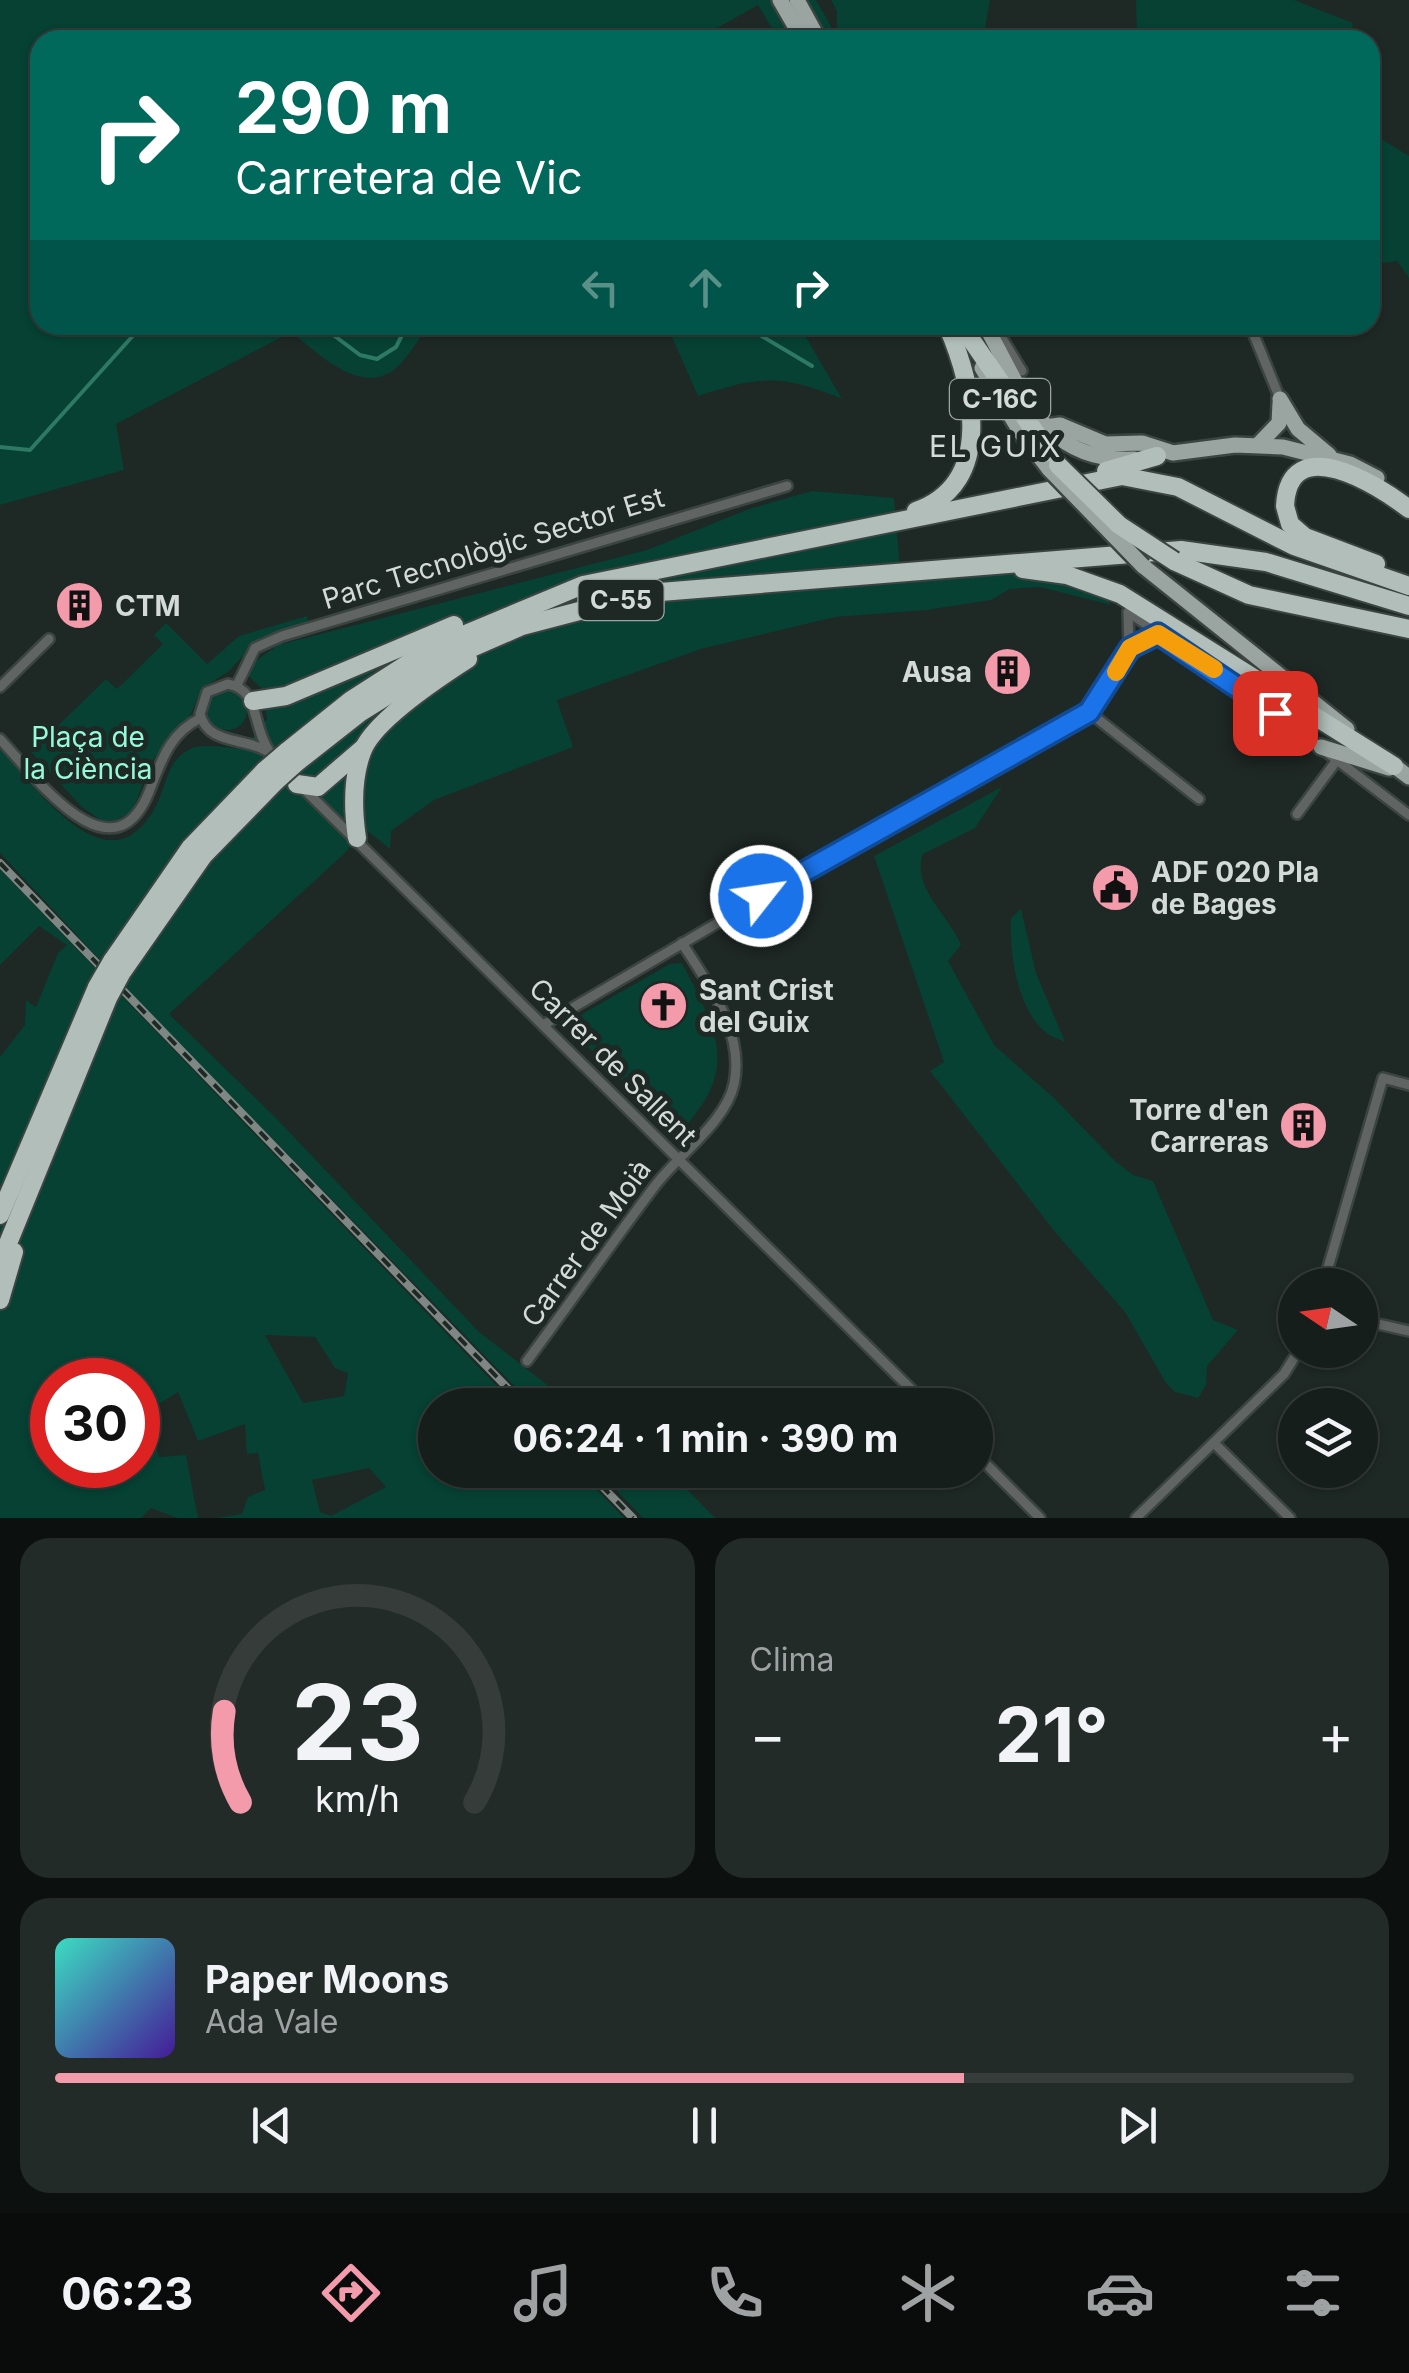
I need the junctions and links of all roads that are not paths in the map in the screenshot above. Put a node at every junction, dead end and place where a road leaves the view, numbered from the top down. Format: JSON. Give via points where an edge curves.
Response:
{"nodes":[{"id":1,"x":780,"y":0,"type":"edge"},
{"id":2,"x":797,"y":0,"type":"edge"},
{"id":3,"x":806,"y":0,"type":"edge"},
{"id":4,"x":797,"y":30,"type":"edge"},
{"id":5,"x":814,"y":30,"type":"edge"},
{"id":6,"x":822,"y":30,"type":"edge"},
{"id":7,"x":951,"y":335,"type":"edge"},
{"id":8,"x":967,"y":335,"type":"edge"},
{"id":9,"x":999,"y":335,"type":"edge"},
{"id":10,"x":1000,"y":335,"type":"edge"},
{"id":11,"x":1254,"y":335,"type":"edge"},
{"id":12,"x":1022,"y":371,"type":"dead end"},
{"id":13,"x":1280,"y":399,"type":"junction"},
{"id":14,"x":1258,"y":445,"type":"junction"},
{"id":15,"x":1165,"y":454,"type":"junction"},
{"id":16,"x":1334,"y":459,"type":"junction"},
{"id":17,"x":1054,"y":467,"type":"junction"},
{"id":18,"x":786,"y":486,"type":"dead end"},
{"id":19,"x":1019,"y":496,"type":"junction"},
{"id":20,"x":1408,"y":500,"type":"edge"},
{"id":21,"x":820,"y":538,"type":"junction"},
{"id":22,"x":988,"y":566,"type":"junction"},
{"id":23,"x":1409,"y":576,"type":"edge"},
{"id":24,"x":583,"y":585,"type":"junction"},
{"id":25,"x":1102,"y":586,"type":"junction"},
{"id":26,"x":1409,"y":586,"type":"edge"},
{"id":27,"x":1409,"y":606,"type":"edge"},
{"id":28,"x":1128,"y":612,"type":"junction"},
{"id":29,"x":522,"y":626,"type":"junction"},
{"id":30,"x":1409,"y":629,"type":"edge"},
{"id":31,"x":1158,"y":634,"type":"junction"},
{"id":32,"x":49,"y":639,"type":"dead end"},
{"id":33,"x":1130,"y":648,"type":"junction"},
{"id":34,"x":237,"y":685,"type":"junction"},
{"id":35,"x":0,"y":687,"type":"edge"},
{"id":36,"x":253,"y":709,"type":"junction"},
{"id":37,"x":1089,"y":712,"type":"junction"},
{"id":38,"x":201,"y":718,"type":"junction"},
{"id":39,"x":0,"y":738,"type":"edge"},
{"id":40,"x":234,"y":738,"type":"junction"},
{"id":41,"x":1321,"y":748,"type":"junction"},
{"id":42,"x":362,"y":749,"type":"junction"},
{"id":43,"x":283,"y":755,"type":"junction"},
{"id":44,"x":1337,"y":760,"type":"junction"},
{"id":45,"x":1402,"y":772,"type":"edge"},
{"id":46,"x":298,"y":784,"type":"junction"},
{"id":47,"x":1198,"y":799,"type":"dead end"},
{"id":48,"x":1297,"y":814,"type":"dead end"},
{"id":49,"x":1409,"y":815,"type":"edge"},
{"id":50,"x":358,"y":838,"type":"junction"},
{"id":51,"x":682,"y":943,"type":"junction"},
{"id":52,"x":103,"y":992,"type":"junction"},
{"id":53,"x":545,"y":1024,"type":"junction"},
{"id":54,"x":1409,"y":1085,"type":"edge"},
{"id":55,"x":676,"y":1159,"type":"junction"},
{"id":56,"x":35,"y":1177,"type":"junction"},
{"id":57,"x":0,"y":1214,"type":"edge"},
{"id":58,"x":0,"y":1263,"type":"edge"},
{"id":59,"x":1328,"y":1268,"type":"edge"},
{"id":60,"x":0,"y":1300,"type":"edge"},
{"id":61,"x":1378,"y":1324,"type":"edge"},
{"id":62,"x":1409,"y":1331,"type":"edge"},
{"id":63,"x":527,"y":1361,"type":"dead end"},
{"id":64,"x":1288,"y":1368,"type":"edge"},
{"id":65,"x":910,"y":1388,"type":"edge"},
{"id":66,"x":1214,"y":1443,"type":"junction"},
{"id":67,"x":993,"y":1471,"type":"edge"},
{"id":68,"x":1040,"y":1518,"type":"edge"},
{"id":69,"x":1136,"y":1518,"type":"edge"},
{"id":70,"x":1290,"y":1518,"type":"edge"}],
"edges":[{"from":1,"to":4,"type":"main road"},
{"from":2,"to":5,"type":"main road"},
{"from":3,"to":6,"type":"main road"},
{"from":7,"to":21,"type":"highway","via":[[971,412],[965,469],[927,507]]},
{"from":8,"to":17,"type":"highway"},
{"from":9,"to":15,"type":"main road","number":"C-16C","via":[[1045,427],[1065,446],[1091,457]]},
{"from":10,"to":12,"type":"street"},
{"from":11,"to":13,"type":"street"},
{"from":13,"to":14,"type":"main road","via":[[1279,423]]},
{"from":13,"to":16,"type":"main road","via":[[1298,429]]},
{"from":14,"to":15,"type":"main road","number":"C-16C"},
{"from":14,"to":16,"type":"main road","number":"C-16C"},
{"from":15,"to":19,"type":"highway"},
{"from":16,"to":20,"type":"main road","number":"C-16C"},
{"from":17,"to":30,"type":"highway","bridge":true,"via":[[1119,526],[1174,562],[1249,595]]},
{"from":17,"to":45,"type":"main road","bridge":true,"via":[[1144,566]]},
{"from":18,"to":34,"type":"street","name":"Parc Tecnològic Sector Est","via":[[282,636],[256,648]]},
{"from":19,"to":21,"type":"highway","number":"C-55"},
{"from":19,"to":26,"type":"highway","number":"C-55","via":[[1122,476],[1150,479],[1294,546]]},
{"from":20,"to":23,"type":"highway","via":[[1326,466],[1296,476],[1285,506],[1290,524],[1305,537]]},
{"from":21,"to":24,"type":"highway","number":"C-55"},
{"from":22,"to":25,"type":"highway","via":[[1047,571]]},
{"from":22,"to":27,"type":"highway","number":"C-55","via":[[1208,552],[1284,566]]},
{"from":22,"to":29,"type":"highway","number":"C-55","via":[[648,593]]},
{"from":24,"to":36,"type":"highway","via":[[530,594]]},
{"from":24,"to":43,"type":"highway","number":"C-55","via":[[432,648],[350,700]]},
{"from":25,"to":28,"type":"street"},
{"from":25,"to":45,"type":"highway"},
{"from":28,"to":31,"type":"street"},
{"from":28,"to":33,"type":"street"},
{"from":29,"to":42,"type":"highway","via":[[402,707]]},
{"from":29,"to":43,"type":"highway","number":"C-55","via":[[444,660]]},
{"from":31,"to":33,"type":"street"},
{"from":31,"to":41,"type":"street"},
{"from":32,"to":35,"type":"street"},
{"from":33,"to":37,"type":"street"},
{"from":34,"to":36,"type":"street"},
{"from":34,"to":38,"type":"street","via":[[207,692]]},
{"from":36,"to":40,"type":"street","via":[[245,732]]},
{"from":36,"to":43,"type":"street","name":"Carrer de Sallent"},
{"from":37,"to":47,"type":"street"},
{"from":37,"to":51,"type":"street"},
{"from":38,"to":39,"type":"street","via":[[178,734],[158,764],[140,812],[106,829],[67,810]]},
{"from":38,"to":40,"type":"street","via":[[212,734]]},
{"from":40,"to":43,"type":"street","name":"Carrer de Sallent"},
{"from":41,"to":44,"type":"street"},
{"from":41,"to":45,"type":"main road"},
{"from":42,"to":46,"type":"highway","via":[[318,788]]},
{"from":42,"to":50,"type":"highway","via":[[353,809]]},
{"from":43,"to":46,"type":"street","name":"Carrer de Sallent"},
{"from":43,"to":52,"type":"highway","number":"C-55","bridge":true,"via":[[270,776],[190,848]]},
{"from":44,"to":48,"type":"street"},
{"from":44,"to":49,"type":"street"},
{"from":46,"to":50,"type":"street","name":"Carrer de Sallent"},
{"from":50,"to":53,"type":"street","name":"Carrer de Sallent"},
{"from":51,"to":53,"type":"street"},
{"from":51,"to":55,"type":"street","name":"Carrer de Moià","via":[[732,1035],[736,1070],[723,1107]]},
{"from":52,"to":56,"type":"highway","number":"C-55"},
{"from":52,"to":57,"type":"highway","number":"C-55"},
{"from":53,"to":55,"type":"street","name":"Carrer de Sallent"},
{"from":54,"to":59,"type":"street","via":[[1382,1078]]},
{"from":55,"to":63,"type":"street","name":"Carrer de Moià"},
{"from":55,"to":65,"type":"street","name":"Carrer de Sallent"},
{"from":56,"to":58,"type":"highway","number":"C-55"},
{"from":56,"to":60,"type":"highway"},
{"from":61,"to":62,"type":"street"},
{"from":64,"to":66,"type":"street"},
{"from":66,"to":69,"type":"street"},
{"from":66,"to":70,"type":"street"},
{"from":67,"to":68,"type":"street"}]}
